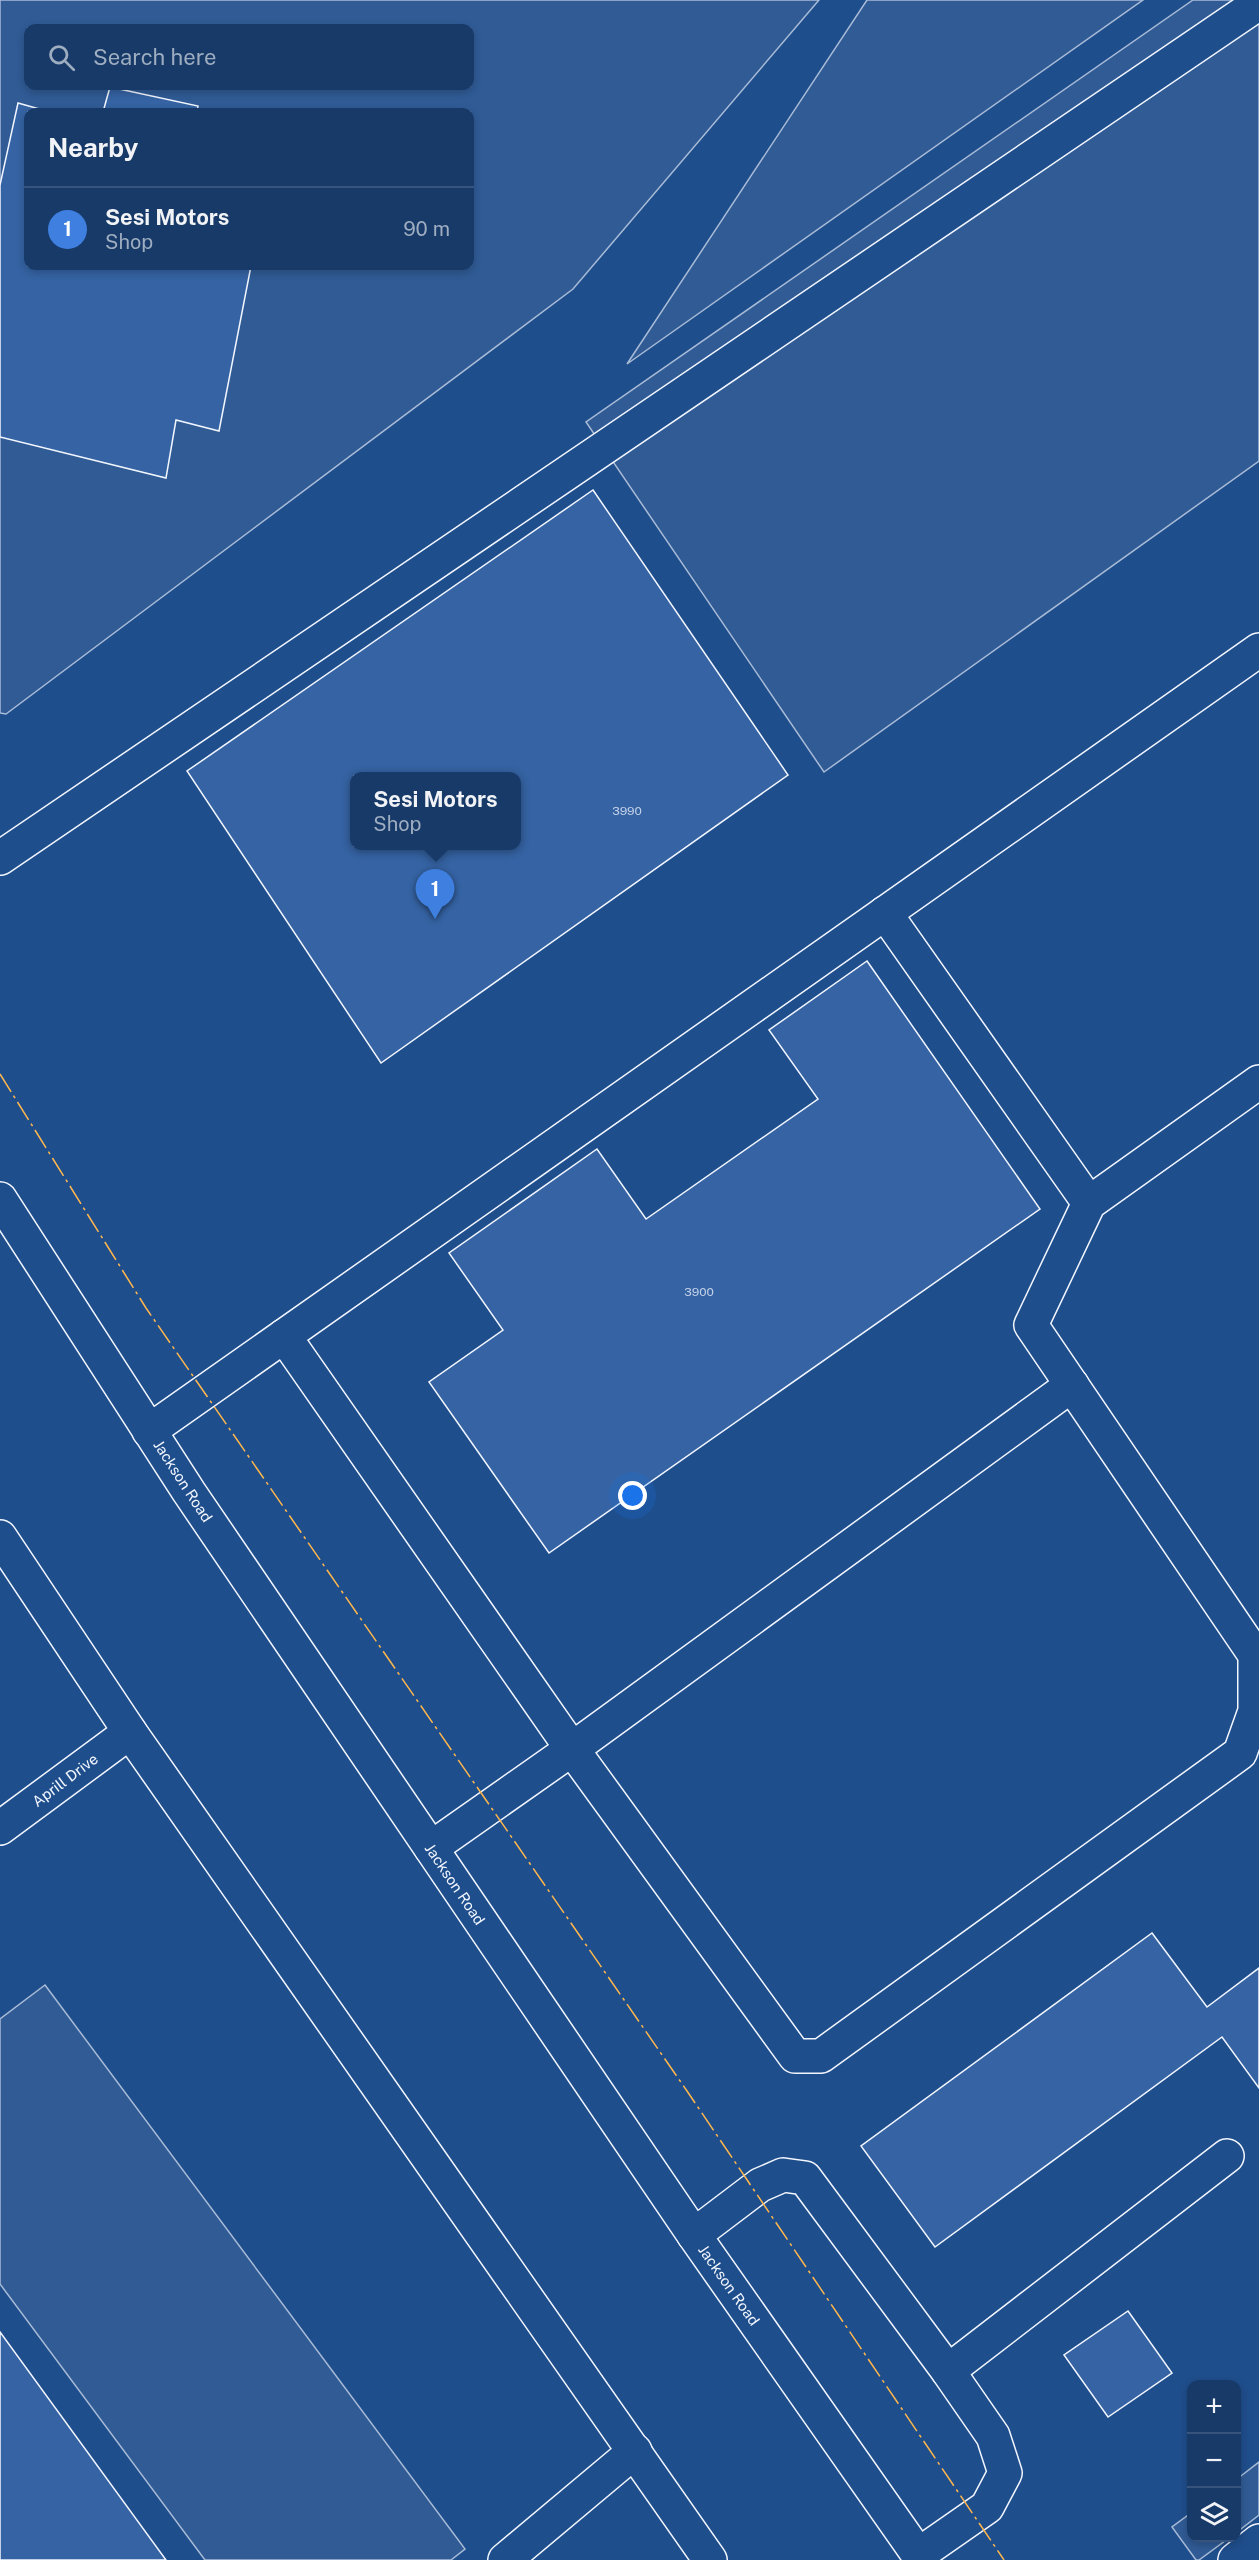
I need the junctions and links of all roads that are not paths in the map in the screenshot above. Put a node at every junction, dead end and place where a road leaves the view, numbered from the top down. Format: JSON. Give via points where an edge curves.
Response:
{"nodes":[{"id":1,"x":1259,"y":3,"type":"edge"},
{"id":2,"x":1259,"y":650,"type":"edge"},
{"id":3,"x":0,"y":858,"type":"edge"},
{"id":4,"x":885,"y":913,"type":"junction"},
{"id":5,"x":1259,"y":1082,"type":"edge"},
{"id":6,"x":0,"y":1199,"type":"edge"},
{"id":7,"x":1089,"y":1203,"type":"junction"},
{"id":8,"x":284,"y":1336,"type":"junction"},
{"id":9,"x":1072,"y":1385,"type":"junction"},
{"id":10,"x":149,"y":1431,"type":"junction"},
{"id":11,"x":0,"y":1537,"type":"edge"},
{"id":12,"x":130,"y":1732,"type":"junction"},
{"id":13,"x":572,"y":1749,"type":"junction"},
{"id":14,"x":0,"y":1828,"type":"edge"},
{"id":15,"x":431,"y":1848,"type":"junction"},
{"id":16,"x":1227,"y":2156,"type":"dead end"},
{"id":17,"x":694,"y":2235,"type":"junction"},
{"id":18,"x":948,"y":2371,"type":"junction"},
{"id":19,"x":635,"y":2451,"type":"junction"},
{"id":20,"x":1259,"y":2541,"type":"edge"},
{"id":21,"x":708,"y":2554,"type":"edge"},
{"id":22,"x":920,"y":2557,"type":"edge"},
{"id":23,"x":505,"y":2560,"type":"edge"},
{"id":24,"x":1235,"y":2560,"type":"edge"}],
"edges":[{"from":1,"to":3,"type":"main road"},
{"from":2,"to":4,"type":"main road"},
{"from":4,"to":7,"type":"main road"},
{"from":4,"to":8,"type":"main road"},
{"from":5,"to":7,"type":"main road"},
{"from":6,"to":10,"type":"main road","name":"Jackson Road"},
{"from":7,"to":9,"type":"main road","via":[[1031,1325]]},
{"from":8,"to":10,"type":"main road"},
{"from":8,"to":13,"type":"main road"},
{"from":9,"to":13,"type":"main road"},
{"from":9,"to":13,"type":"main road","via":[[1255,1655],[1255,1711],[1239,1753],[1230,1760],[821,2056],[795,2056]]},
{"from":10,"to":15,"type":"main road","name":"Jackson Road"},
{"from":11,"to":12,"type":"main road"},
{"from":12,"to":14,"type":"main road","name":"Aprill Drive"},
{"from":12,"to":19,"type":"main road"},
{"from":13,"to":15,"type":"main road"},
{"from":15,"to":17,"type":"main road","name":"Jackson Road"},
{"from":16,"to":18,"type":"main road"},
{"from":17,"to":18,"type":"main road","via":[[760,2185],[783,2175],[805,2178]]},
{"from":17,"to":22,"type":"main road","name":"Jackson Road"},
{"from":18,"to":22,"type":"main road","via":[[993,2436],[1005,2473],[987,2507]]},
{"from":19,"to":21,"type":"main road"},
{"from":19,"to":23,"type":"main road"},
{"from":20,"to":24,"type":"main road"}]}
